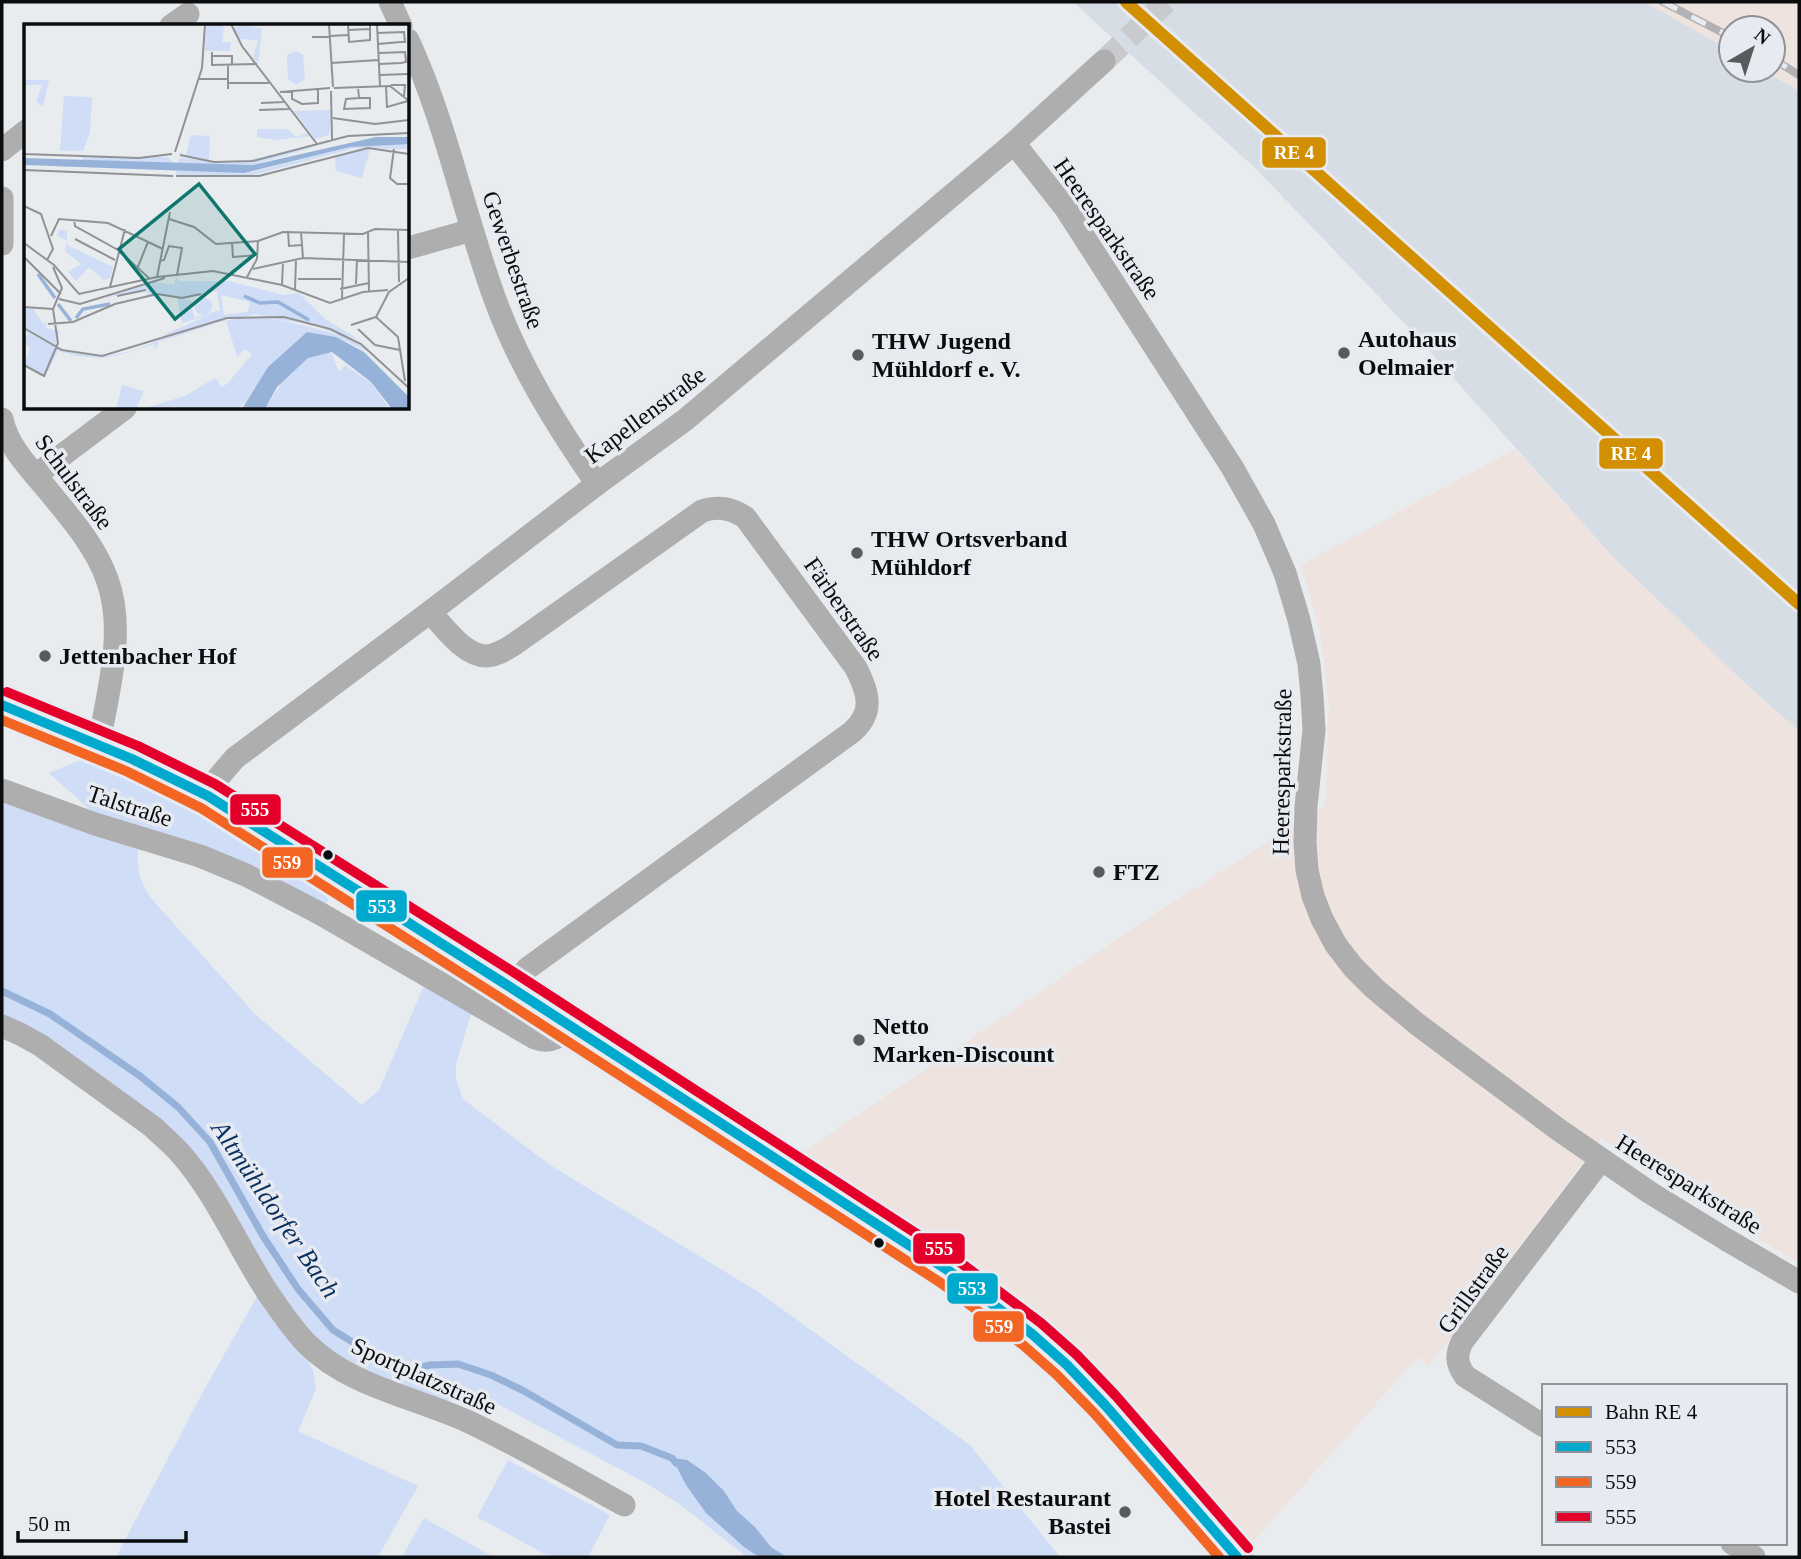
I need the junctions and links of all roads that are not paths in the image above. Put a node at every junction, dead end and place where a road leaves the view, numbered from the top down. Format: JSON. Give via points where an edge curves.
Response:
{"nodes":[{"id":1,"x":390,"y":2,"type":"edge"},
{"id":2,"x":400,"y":24,"type":"edge"},
{"id":3,"x":410,"y":44,"type":"edge"},
{"id":4,"x":1104,"y":61,"type":"tunnel mouth"},
{"id":5,"x":24,"y":133,"type":"edge"},
{"id":6,"x":1014,"y":143,"type":"junction"},
{"id":7,"x":2,"y":150,"type":"edge"},
{"id":8,"x":2,"y":198,"type":"edge"},
{"id":9,"x":472,"y":230,"type":"junction"},
{"id":10,"x":2,"y":244,"type":"edge"},
{"id":11,"x":410,"y":247,"type":"edge"},
{"id":12,"x":122,"y":410,"type":"edge"},
{"id":13,"x":2,"y":419,"type":"edge"},
{"id":14,"x":36,"y":475,"type":"junction"},
{"id":15,"x":597,"y":484,"type":"junction"},
{"id":16,"x":430,"y":612,"type":"junction"},
{"id":17,"x":2,"y":705,"type":"edge"},
{"id":18,"x":99,"y":743,"type":"junction"},
{"id":19,"x":2,"y":790,"type":"edge"},
{"id":20,"x":208,"y":796,"type":"junction"},
{"id":21,"x":510,"y":987,"type":"junction"},
{"id":22,"x":2,"y":1027,"type":"edge"},
{"id":23,"x":570,"y":1027,"type":"junction"},
{"id":24,"x":1601,"y":1160,"type":"junction"},
{"id":25,"x":1799,"y":1282,"type":"edge"},
{"id":26,"x":1542,"y":1425,"type":"edge"},
{"id":27,"x":624,"y":1505,"type":"dead end"},
{"id":28,"x":1735,"y":1545,"type":"edge"},
{"id":29,"x":1237,"y":1557,"type":"edge"},
{"id":30,"x":1754,"y":1557,"type":"edge"}],
"edges":[{"from":1,"to":2,"type":"street"},
{"from":3,"to":9,"type":"street","name":"Gewerbestraße","via":[[439,117]]},
{"from":4,"to":6,"type":"street","name":"Kapellenstraße"},
{"from":5,"to":7,"type":"street"},
{"from":6,"to":15,"type":"street","name":"Kapellenstraße","via":[[685,420]]},
{"from":6,"to":24,"type":"street","name":"Heeresparkstraße","via":[[1066,209],[1232,467],[1285,573],[1309,664],[1312,696],[1307,870],[1313,896],[1336,945],[1374,989],[1417,1024]]},
{"from":8,"to":10,"type":"street"},
{"from":9,"to":11,"type":"street"},
{"from":9,"to":15,"type":"street","name":"Gewerbestraße","via":[[497,304],[529,372]]},
{"from":12,"to":14,"type":"street"},
{"from":13,"to":14,"type":"street","name":"Schulstraße","via":[[8,437]]},
{"from":14,"to":18,"type":"street","name":"Schulstraße","via":[[82,532],[108,581],[115,639]]},
{"from":15,"to":16,"type":"street","name":"Kapellenstraße"},
{"from":16,"to":20,"type":"street","name":"Kapellenstraße","via":[[235,758]]},
{"from":16,"to":21,"type":"street","name":"Färberstraße","via":[[465,648],[487,656],[495,654],[702,511],[725,508],[745,517],[866,687],[865,718],[852,732],[528,968]]},
{"from":17,"to":18,"type":"street"},
{"from":18,"to":20,"type":"street"},
{"from":19,"to":23,"type":"street","name":"Talstraße","via":[[246,875],[535,1038],[550,1041]]},
{"from":20,"to":21,"type":"street"},
{"from":21,"to":23,"type":"street"},
{"from":22,"to":27,"type":"street","name":"Sportplatzstraße","via":[[40,1045],[144,1120],[181,1154],[279,1309],[320,1356],[360,1380],[468,1422]]},
{"from":23,"to":29,"type":"street","via":[[949,1270],[1032,1334],[1105,1405]]},
{"from":24,"to":25,"type":"street","name":"Heeresparkstraße"},
{"from":24,"to":26,"type":"street","name":"Grillstraße","via":[[1458,1351],[1457,1363],[1465,1376]]},
{"from":28,"to":30,"type":"street"}]}
